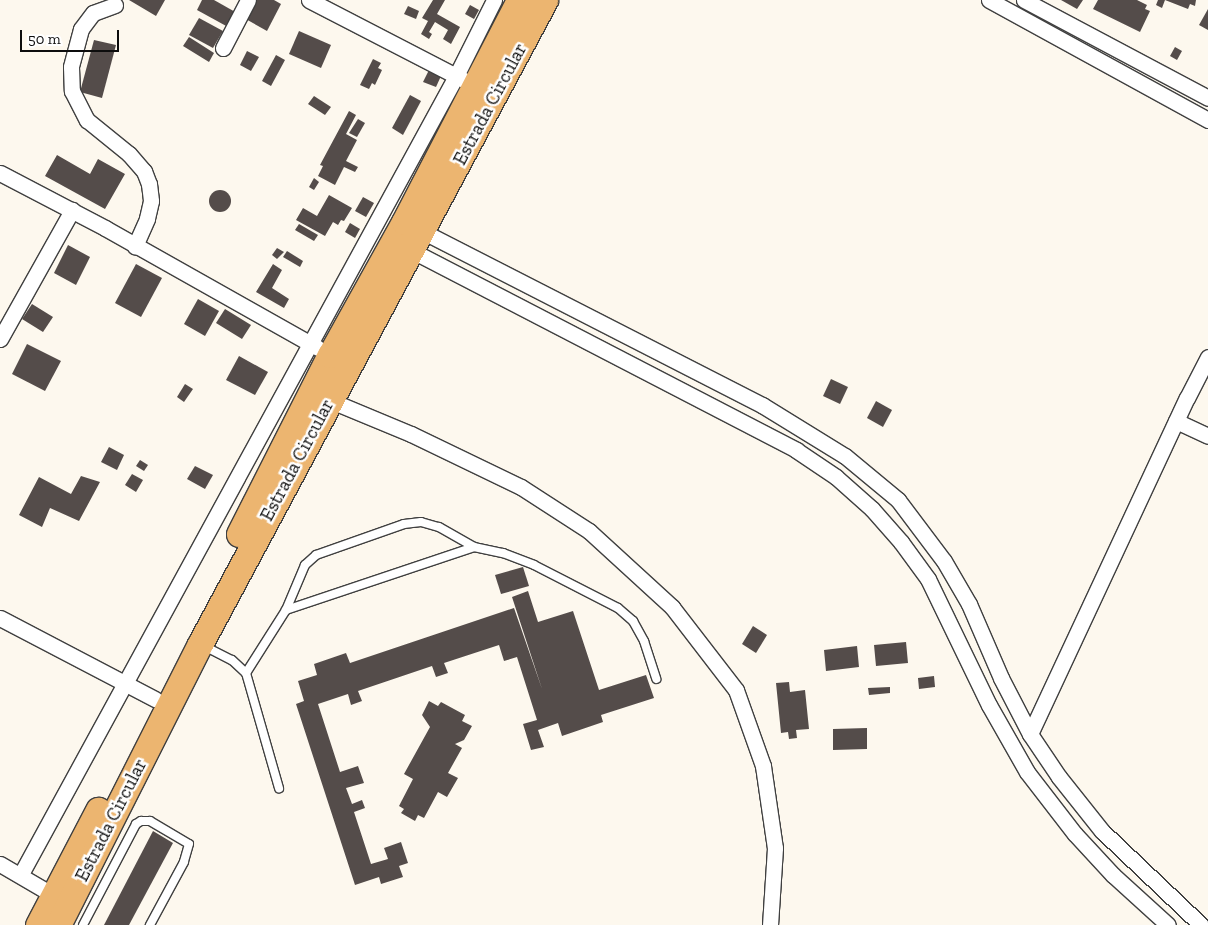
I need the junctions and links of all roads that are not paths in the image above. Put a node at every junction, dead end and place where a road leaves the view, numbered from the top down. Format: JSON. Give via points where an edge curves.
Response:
{"nodes":[{"id":1,"x":248,"y":0,"type":"edge"},
{"id":2,"x":309,"y":0,"type":"edge"},
{"id":3,"x":494,"y":0,"type":"edge"},
{"id":4,"x":519,"y":0,"type":"edge"},
{"id":5,"x":545,"y":0,"type":"edge"},
{"id":6,"x":989,"y":0,"type":"edge"},
{"id":7,"x":1024,"y":0,"type":"edge"},
{"id":8,"x":115,"y":5,"type":"dead end"},
{"id":9,"x":223,"y":48,"type":"dead end"},
{"id":10,"x":465,"y":80,"type":"junction"},
{"id":11,"x":1208,"y":98,"type":"edge"},
{"id":12,"x":1208,"y":120,"type":"edge"},
{"id":13,"x":0,"y":173,"type":"edge"},
{"id":14,"x":72,"y":210,"type":"junction"},
{"id":15,"x":408,"y":236,"type":"junction"},
{"id":16,"x":135,"y":246,"type":"junction"},
{"id":17,"x":0,"y":339,"type":"edge"},
{"id":18,"x":320,"y":349,"type":"junction"},
{"id":19,"x":1208,"y":357,"type":"edge"},
{"id":20,"x":328,"y":400,"type":"junction"},
{"id":21,"x":1176,"y":421,"type":"junction"},
{"id":22,"x":1208,"y":436,"type":"edge"},
{"id":23,"x":474,"y":547,"type":"junction"},
{"id":24,"x":286,"y":610,"type":"junction"},
{"id":25,"x":0,"y":618,"type":"edge"},
{"id":26,"x":200,"y":644,"type":"junction"},
{"id":27,"x":246,"y":673,"type":"junction"},
{"id":28,"x":656,"y":679,"type":"dead end"},
{"id":29,"x":126,"y":684,"type":"junction"},
{"id":30,"x":155,"y":700,"type":"junction"},
{"id":31,"x":1030,"y":734,"type":"junction"},
{"id":32,"x":279,"y":788,"type":"dead end"},
{"id":33,"x":0,"y":864,"type":"edge"},
{"id":34,"x":21,"y":874,"type":"junction"},
{"id":35,"x":53,"y":895,"type":"junction"},
{"id":36,"x":38,"y":925,"type":"edge"},
{"id":37,"x":58,"y":925,"type":"edge"},
{"id":38,"x":83,"y":925,"type":"edge"},
{"id":39,"x":150,"y":925,"type":"edge"},
{"id":40,"x":770,"y":925,"type":"edge"},
{"id":41,"x":1168,"y":925,"type":"edge"},
{"id":42,"x":1201,"y":925,"type":"edge"}],
"edges":[{"from":1,"to":9,"type":"street"},
{"from":2,"to":10,"type":"street"},
{"from":3,"to":10,"type":"street"},
{"from":4,"to":10,"type":"main road"},
{"from":5,"to":15,"type":"main road","name":"Estrada Circular"},
{"from":6,"to":12,"type":"street"},
{"from":7,"to":11,"type":"street"},
{"from":8,"to":16,"type":"street","via":[[93,13],[81,29],[71,67],[72,92],[87,120],[144,170],[150,200]]},
{"from":10,"to":15,"type":"main road"},
{"from":10,"to":18,"type":"street"},
{"from":13,"to":14,"type":"street"},
{"from":14,"to":16,"type":"street"},
{"from":14,"to":17,"type":"street"},
{"from":15,"to":18,"type":"main road"},
{"from":15,"to":20,"type":"main road","name":"Estrada Circular"},
{"from":15,"to":31,"type":"street","via":[[762,405],[844,456],[898,500],[944,560],[969,604]]},
{"from":15,"to":41,"type":"street","via":[[796,450],[836,477],[901,542],[928,579],[997,721],[1027,772],[1088,848]]},
{"from":16,"to":18,"type":"street"},
{"from":18,"to":29,"type":"street"},
{"from":18,"to":30,"type":"main road"},
{"from":19,"to":21,"type":"street"},
{"from":20,"to":26,"type":"main road","name":"Estrada Circular"},
{"from":20,"to":40,"type":"street","via":[[411,434],[521,488],[588,531],[672,607],[736,690],[763,766],[775,848]]},
{"from":21,"to":22,"type":"street"},
{"from":21,"to":31,"type":"street"},
{"from":23,"to":24,"type":"lane"},
{"from":23,"to":24,"type":"lane","via":[[439,527],[421,522],[404,524],[316,555],[305,565]]},
{"from":23,"to":28,"type":"lane","via":[[503,553],[534,565],[618,608],[632,621],[644,641]]},
{"from":24,"to":27,"type":"lane"},
{"from":25,"to":29,"type":"street"},
{"from":26,"to":27,"type":"lane","via":[[232,660]]},
{"from":26,"to":37,"type":"main road","name":"Estrada Circular"},
{"from":27,"to":32,"type":"lane"},
{"from":29,"to":30,"type":"street"},
{"from":29,"to":34,"type":"street"},
{"from":30,"to":35,"type":"main road"},
{"from":31,"to":42,"type":"street","via":[[1102,831]]},
{"from":33,"to":34,"type":"street"},
{"from":34,"to":35,"type":"street"},
{"from":35,"to":36,"type":"main road"},
{"from":38,"to":39,"type":"lane","via":[[141,820],[150,821],[189,844],[184,862]]}]}
